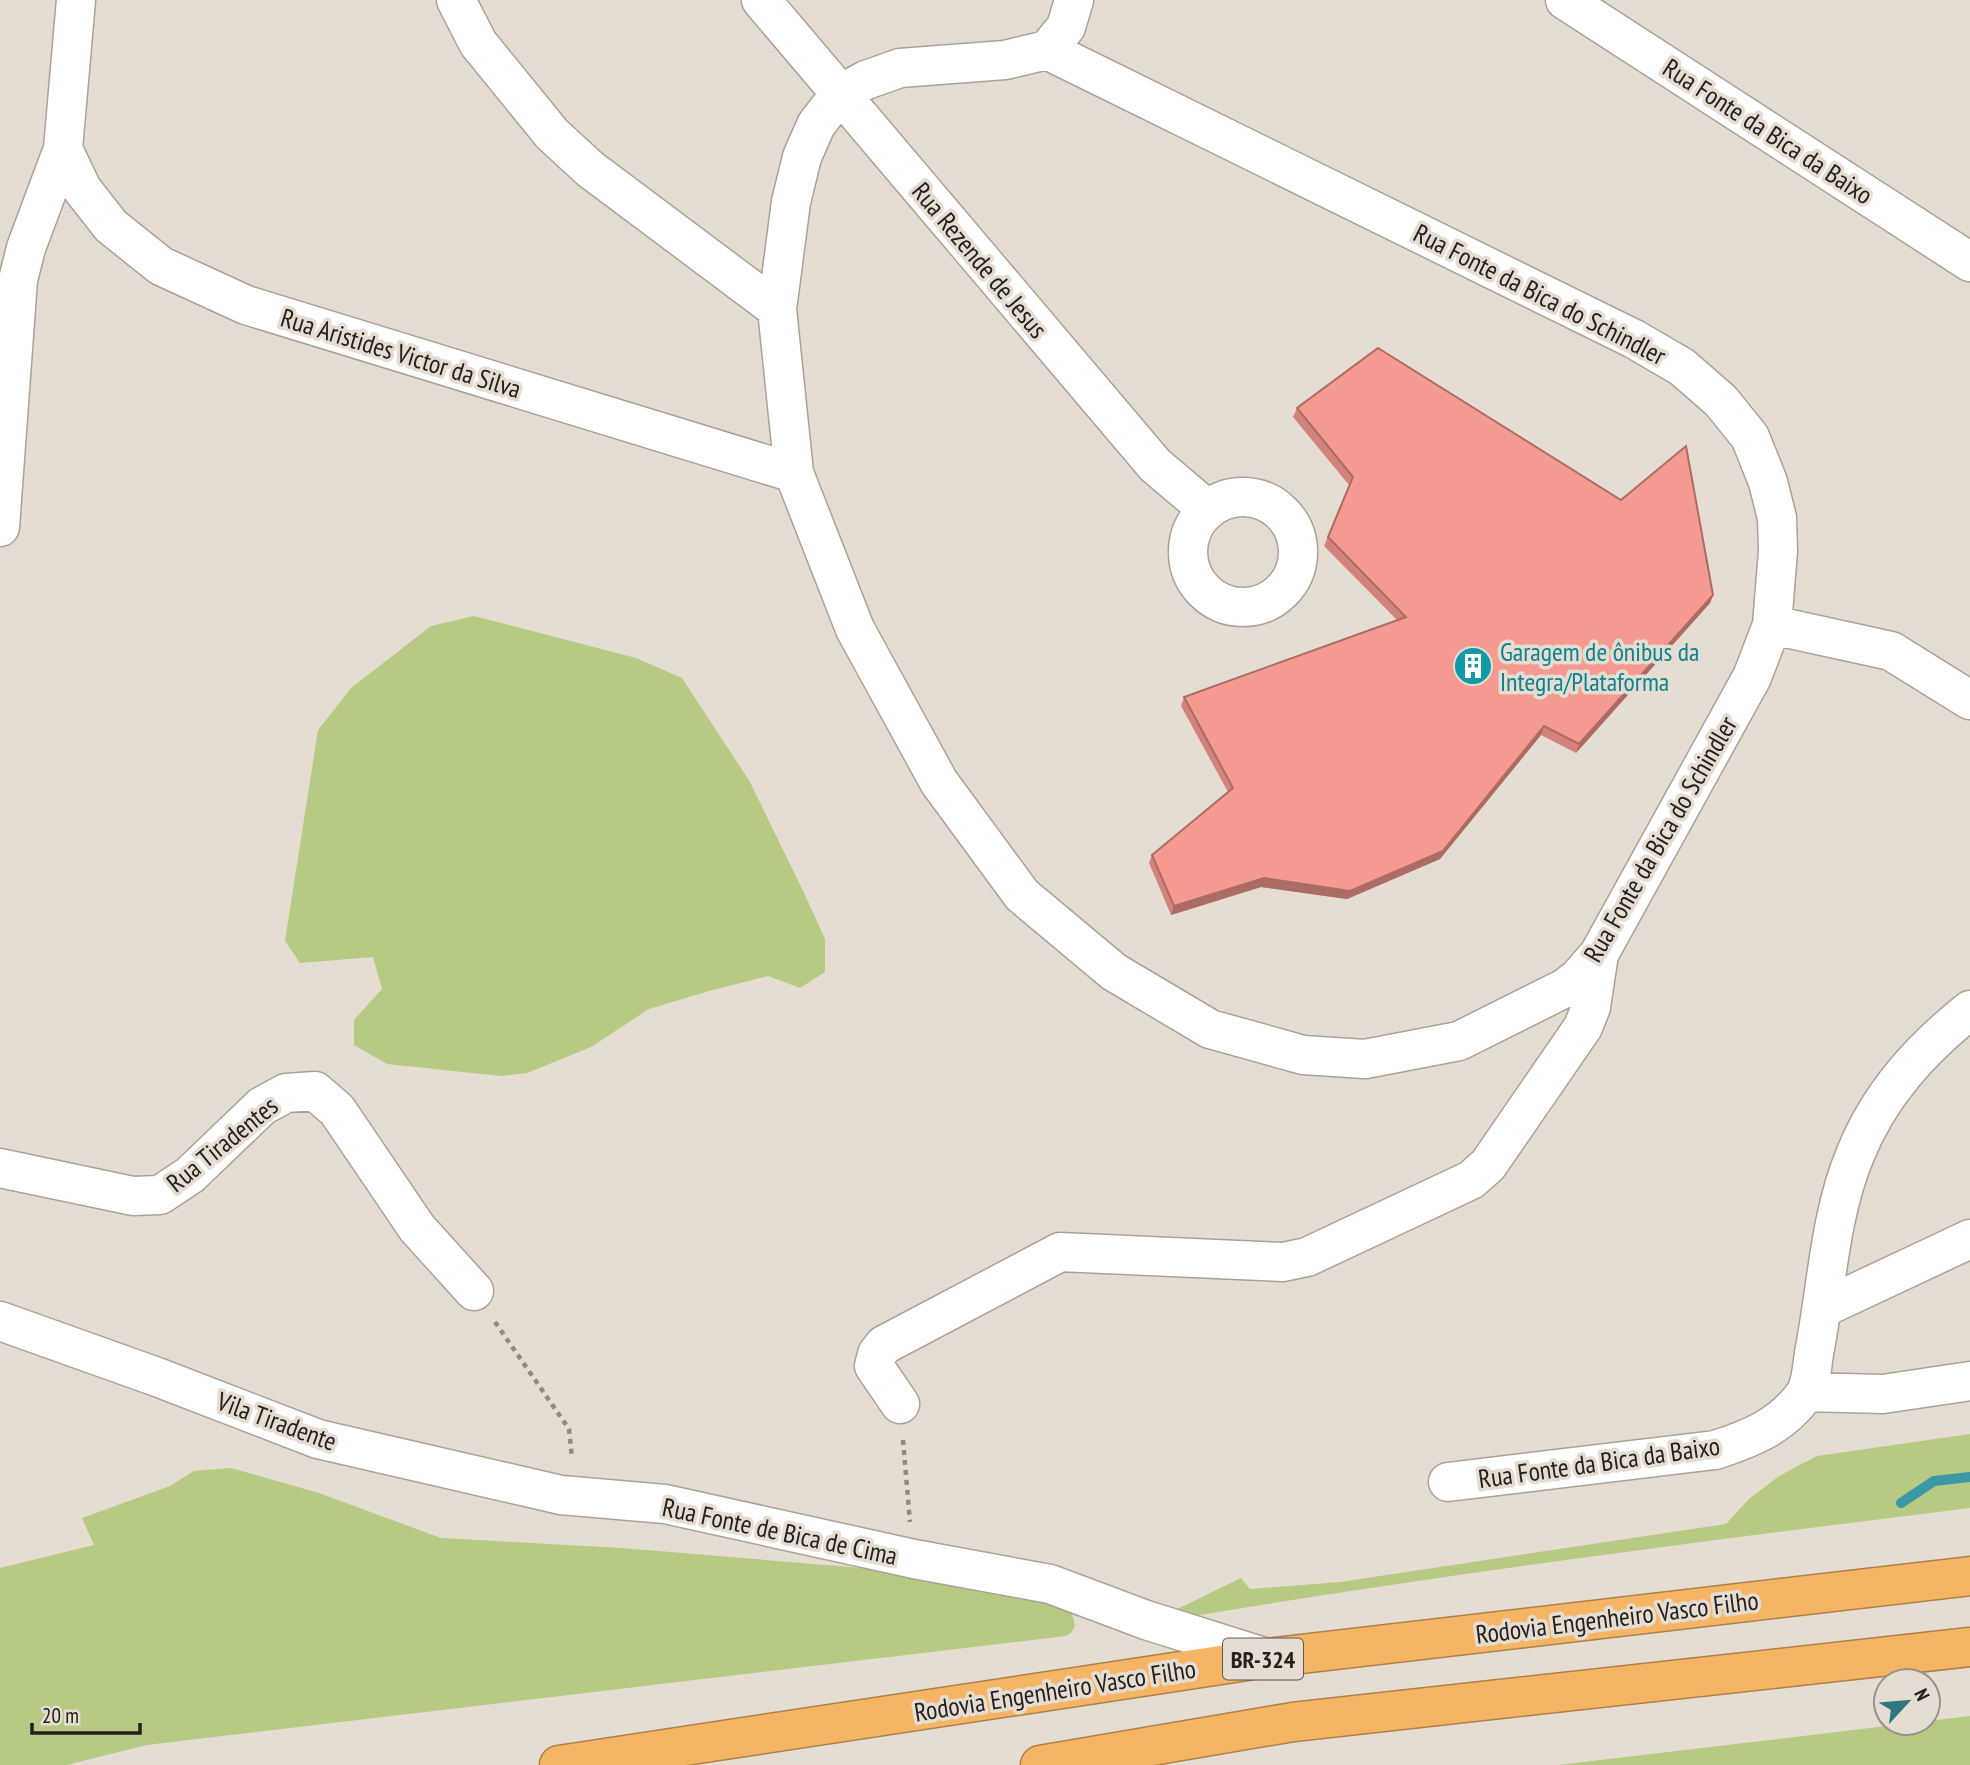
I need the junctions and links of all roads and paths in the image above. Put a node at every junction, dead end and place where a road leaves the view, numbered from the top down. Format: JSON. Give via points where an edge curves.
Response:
{"nodes":[{"id":1,"x":76,"y":0,"type":"edge"},
{"id":2,"x":456,"y":0,"type":"edge"},
{"id":3,"x":761,"y":0,"type":"edge"},
{"id":4,"x":1074,"y":0,"type":"edge"},
{"id":5,"x":1565,"y":0,"type":"edge"},
{"id":6,"x":1048,"y":50,"type":"junction"},
{"id":7,"x":839,"y":95,"type":"junction"},
{"id":8,"x":63,"y":149,"type":"junction"},
{"id":9,"x":1970,"y":262,"type":"edge"},
{"id":10,"x":777,"y":309,"type":"junction"},
{"id":11,"x":794,"y":473,"type":"junction"},
{"id":12,"x":1208,"y":510,"type":"dead end"},
{"id":13,"x":0,"y":527,"type":"edge"},
{"id":14,"x":1772,"y":625,"type":"junction"},
{"id":15,"x":1970,"y":700,"type":"edge"},
{"id":16,"x":1598,"y":954,"type":"junction"},
{"id":17,"x":1970,"y":1010,"type":"edge"},
{"id":18,"x":0,"y":1168,"type":"edge"},
{"id":19,"x":1970,"y":1239,"type":"edge"},
{"id":20,"x":474,"y":1292,"type":"joint"},
{"id":21,"x":1823,"y":1308,"type":"junction"},
{"id":22,"x":0,"y":1321,"type":"edge"},
{"id":23,"x":1970,"y":1381,"type":"edge"},
{"id":24,"x":1806,"y":1392,"type":"junction"},
{"id":25,"x":900,"y":1404,"type":"joint"},
{"id":26,"x":1448,"y":1482,"type":"dead end"},
{"id":27,"x":561,"y":1496,"type":"junction"},
{"id":28,"x":914,"y":1559,"type":"junction"},
{"id":29,"x":1970,"y":1576,"type":"edge"},
{"id":30,"x":1970,"y":1647,"type":"edge"},
{"id":31,"x":1267,"y":1658,"type":"junction"},
{"id":32,"x":559,"y":1765,"type":"edge"},
{"id":33,"x":1040,"y":1765,"type":"edge"}],
"edges":[{"from":1,"to":8,"type":"street"},
{"from":2,"to":10,"type":"street","via":[[478,43],[552,134],[590,169]]},
{"from":3,"to":7,"type":"street","name":"Rua Rezende de Jesus"},
{"from":4,"to":6,"type":"street","via":[[1066,27]]},
{"from":5,"to":9,"type":"street","name":"Rua Fonte da Bica da Baixo"},
{"from":6,"to":7,"type":"street","name":"Rua Fonte da Bica do Schindler","via":[[1005,60],[900,68]]},
{"from":6,"to":14,"type":"street","name":"Rua Fonte da Bica do Schindler","via":[[1634,339],[1682,367],[1721,401],[1750,436],[1768,482],[1777,518],[1778,551]]},
{"from":7,"to":10,"type":"street","name":"Rua Fonte da Bica do Schindler","via":[[816,125],[802,157],[791,202]]},
{"from":7,"to":12,"type":"street","name":"Rua Rezende de Jesus","via":[[1155,466]]},
{"from":8,"to":11,"type":"street","name":"Rua Aristides Victor da Silva","via":[[82,189],[111,226],[161,266],[246,305]]},
{"from":8,"to":13,"type":"street","via":[[18,280]]},
{"from":10,"to":11,"type":"street","name":"Rua Fonte da Bica do Schindler"},
{"from":11,"to":16,"type":"street","name":"Rua Fonte da Bica do Schindler","via":[[855,629],[939,782],[1022,895],[1114,972],[1210,1028],[1303,1055],[1365,1059],[1459,1041],[1565,988]]},
{"from":14,"to":15,"type":"street","via":[[1891,651]]},
{"from":14,"to":16,"type":"street","name":"Rua Fonte da Bica do Schindler","via":[[1752,677]]},
{"from":16,"to":25,"type":"street","via":[[1591,1007],[1583,1027],[1488,1165],[1471,1180],[1307,1257],[1283,1262],[1060,1252],[884,1345],[874,1366]]},
{"from":17,"to":21,"type":"street","via":[[1910,1063],[1878,1106],[1841,1197]]},
{"from":18,"to":20,"type":"street","name":"Rua Tiradentes","via":[[132,1196],[160,1195],[190,1175],[262,1106],[286,1093],[315,1091],[337,1110],[417,1228]]},
{"from":19,"to":21,"type":"street"},
{"from":20,"to":27,"type":"path","via":[[569,1429],[573,1456]]},
{"from":21,"to":24,"type":"street"},
{"from":22,"to":27,"type":"street","name":"Vila Tiradente","via":[[318,1439]]},
{"from":23,"to":24,"type":"street","via":[[1883,1394]]},
{"from":24,"to":26,"type":"street","name":"Rua Fonte da Bica da Baixo","via":[[1771,1427],[1715,1450]]},
{"from":25,"to":28,"type":"path","name":"Rua Fonte de Bica de Cima"},
{"from":27,"to":28,"type":"street","name":"Rua Fonte de Bica de Cima","via":[[664,1504]]},
{"from":28,"to":31,"type":"street","via":[[1050,1584]]},
{"from":29,"to":31,"type":"highway","name":"Rodovia Engenheiro Vasco Filho","number":"BR-324"},
{"from":30,"to":33,"type":"highway","via":[[1293,1722]]},
{"from":31,"to":32,"type":"highway","name":"Rodovia Engenheiro Vasco Filho","number":"BR-324"}]}
